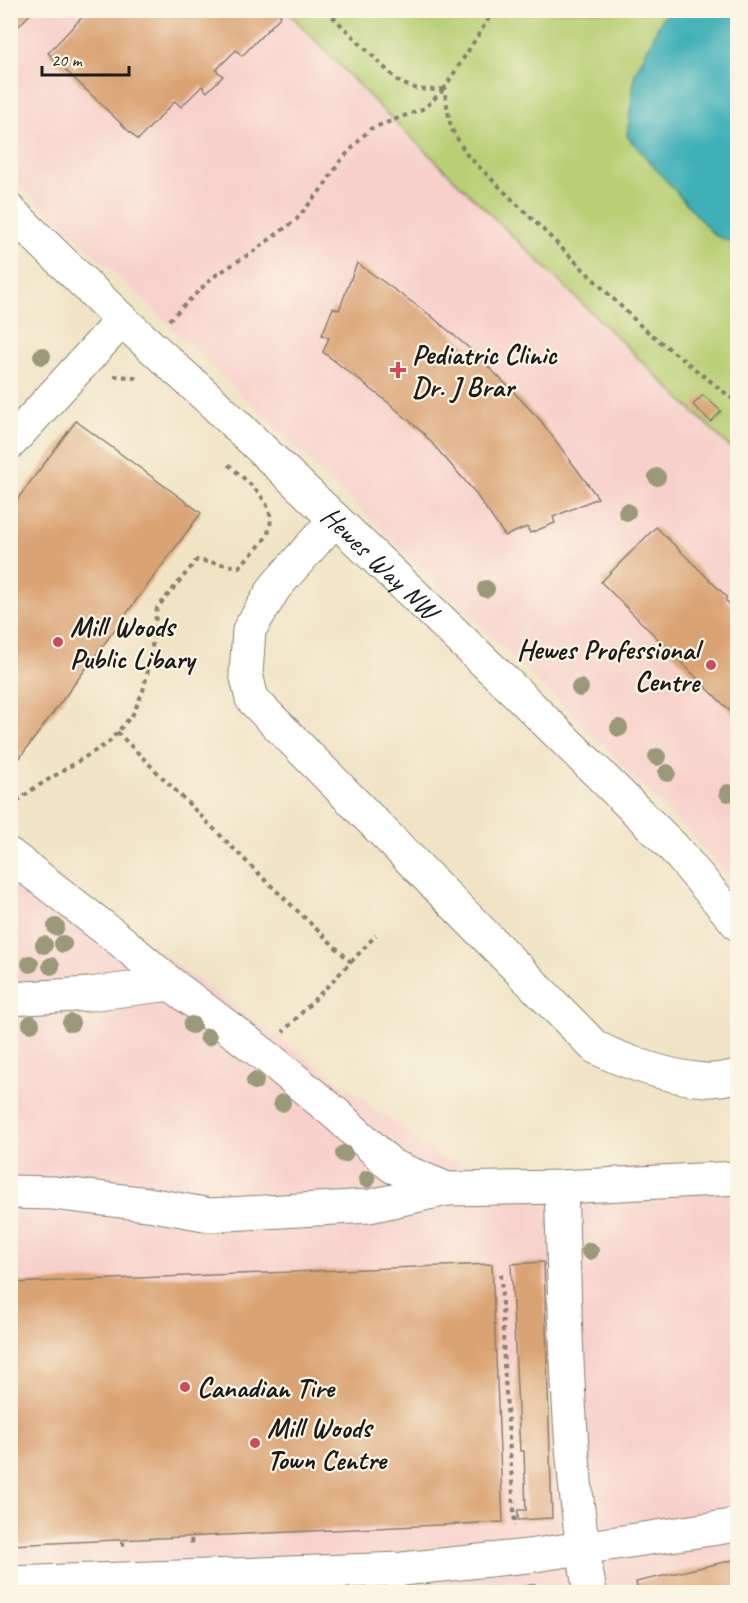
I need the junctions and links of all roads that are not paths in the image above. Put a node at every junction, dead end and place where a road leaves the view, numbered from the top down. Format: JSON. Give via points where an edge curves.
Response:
{"nodes":[{"id":1,"x":10,"y":212,"type":"edge"},
{"id":2,"x":122,"y":320,"type":"junction"},
{"id":3,"x":10,"y":443,"type":"edge"},
{"id":4,"x":335,"y":519,"type":"junction"},
{"id":5,"x":10,"y":855,"type":"edge"},
{"id":6,"x":738,"y":924,"type":"edge"},
{"id":7,"x":171,"y":984,"type":"junction"},
{"id":8,"x":10,"y":999,"type":"edge"},
{"id":9,"x":738,"y":1077,"type":"edge"},
{"id":10,"x":738,"y":1178,"type":"edge"},
{"id":11,"x":561,"y":1187,"type":"junction"},
{"id":12,"x":447,"y":1189,"type":"junction"},
{"id":13,"x":10,"y":1192,"type":"edge"},
{"id":14,"x":738,"y":1525,"type":"edge"},
{"id":15,"x":582,"y":1548,"type":"junction"},
{"id":16,"x":10,"y":1584,"type":"edge"},
{"id":17,"x":590,"y":1593,"type":"edge"}],
"edges":[{"from":1,"to":2,"type":"street","name":"Hewes Way NW"},
{"from":2,"to":3,"type":"street"},
{"from":2,"to":4,"type":"street","name":"Hewes Way NW"},
{"from":4,"to":6,"type":"street","name":"Hewes Way NW","via":[[673,847]]},
{"from":4,"to":9,"type":"street","via":[[275,587],[249,630],[246,674],[252,699],[595,1047],[658,1071],[706,1081]]},
{"from":5,"to":7,"type":"street"},
{"from":7,"to":8,"type":"street"},
{"from":7,"to":12,"type":"street","via":[[271,1060],[392,1166]]},
{"from":10,"to":11,"type":"street"},
{"from":11,"to":12,"type":"street"},
{"from":11,"to":15,"type":"street","via":[[569,1401]]},
{"from":12,"to":13,"type":"street","via":[[370,1206],[210,1215],[64,1194]]},
{"from":14,"to":15,"type":"street"},
{"from":15,"to":16,"type":"street","via":[[402,1569]]},
{"from":15,"to":17,"type":"street"}]}
